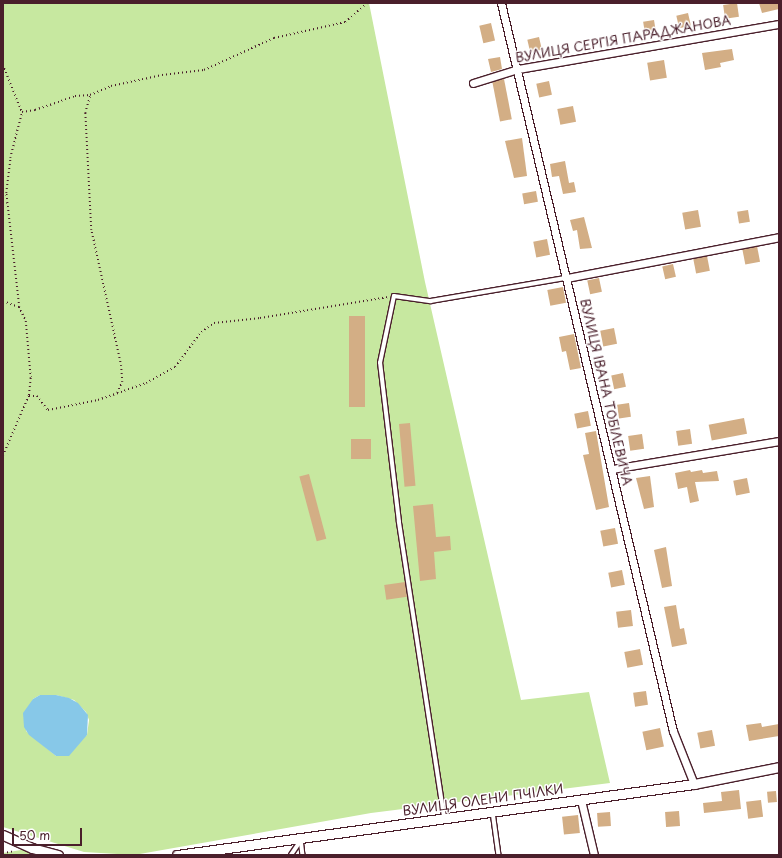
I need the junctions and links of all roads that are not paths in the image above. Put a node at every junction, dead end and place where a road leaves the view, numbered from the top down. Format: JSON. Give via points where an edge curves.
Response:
{"nodes":[{"id":1,"x":501,"y":3,"type":"edge"},
{"id":2,"x":779,"y":24,"type":"edge"},
{"id":3,"x":518,"y":69,"type":"junction"},
{"id":4,"x":473,"y":83,"type":"dead end"},
{"id":5,"x":779,"y":237,"type":"edge"},
{"id":6,"x":567,"y":278,"type":"junction"},
{"id":7,"x":779,"y":441,"type":"edge"},
{"id":8,"x":612,"y":469,"type":"junction"},
{"id":9,"x":779,"y":767,"type":"edge"},
{"id":10,"x":694,"y":784,"type":"junction"},
{"id":11,"x":581,"y":800,"type":"junction"},
{"id":12,"x":493,"y":810,"type":"junction"},
{"id":13,"x":444,"y":818,"type":"junction"},
{"id":14,"x":3,"y":835,"type":"edge"},
{"id":15,"x":301,"y":838,"type":"junction"},
{"id":16,"x":58,"y":855,"type":"edge"},
{"id":17,"x":177,"y":855,"type":"edge"},
{"id":18,"x":291,"y":855,"type":"edge"},
{"id":19,"x":302,"y":855,"type":"edge"},
{"id":20,"x":499,"y":855,"type":"edge"},
{"id":21,"x":594,"y":855,"type":"edge"}],
"edges":[{"from":1,"to":3,"type":"street","name":"ВУЛИЦЯ ІВАНА ТОБІЛЕВИЧА"},
{"from":2,"to":3,"type":"street","name":"ВУЛИЦЯ СЕРГІЯ ПАРАДЖАНОВА"},
{"from":3,"to":4,"type":"street","name":"ВУЛИЦЯ СЕРГІЯ ПАРАДЖАНОВА"},
{"from":3,"to":6,"type":"street","name":"ВУЛИЦЯ ІВАНА ТОБІЛЕВИЧА"},
{"from":5,"to":6,"type":"street"},
{"from":6,"to":8,"type":"street","name":"ВУЛИЦЯ ІВАНА ТОБІЛЕВИЧА"},
{"from":6,"to":13,"type":"lane","via":[[431,301],[394,296],[380,363],[399,522]]},
{"from":7,"to":8,"type":"street"},
{"from":8,"to":10,"type":"street","name":"ВУЛИЦЯ ІВАНА ТОБІЛЕВИЧА","via":[[673,731]]},
{"from":9,"to":10,"type":"street","name":"ВУЛИЦЯ ОЛЕНИ ПЧІЛКИ"},
{"from":10,"to":11,"type":"street","name":"ВУЛИЦЯ ОЛЕНИ ПЧІЛКИ"},
{"from":11,"to":12,"type":"street","name":"ВУЛИЦЯ ОЛЕНИ ПЧІЛКИ"},
{"from":11,"to":21,"type":"street"},
{"from":12,"to":13,"type":"street","name":"ВУЛИЦЯ ОЛЕНИ ПЧІЛКИ"},
{"from":12,"to":20,"type":"lane"},
{"from":13,"to":15,"type":"street","name":"ВУЛИЦЯ ОЛЕНИ ПЧІЛКИ"},
{"from":14,"to":16,"type":"street","via":[[32,848]]},
{"from":15,"to":17,"type":"street","name":"ВУЛИЦЯ ОЛЕНИ ПЧІЛКИ"},
{"from":15,"to":18,"type":"lane"},
{"from":15,"to":19,"type":"lane"}]}
